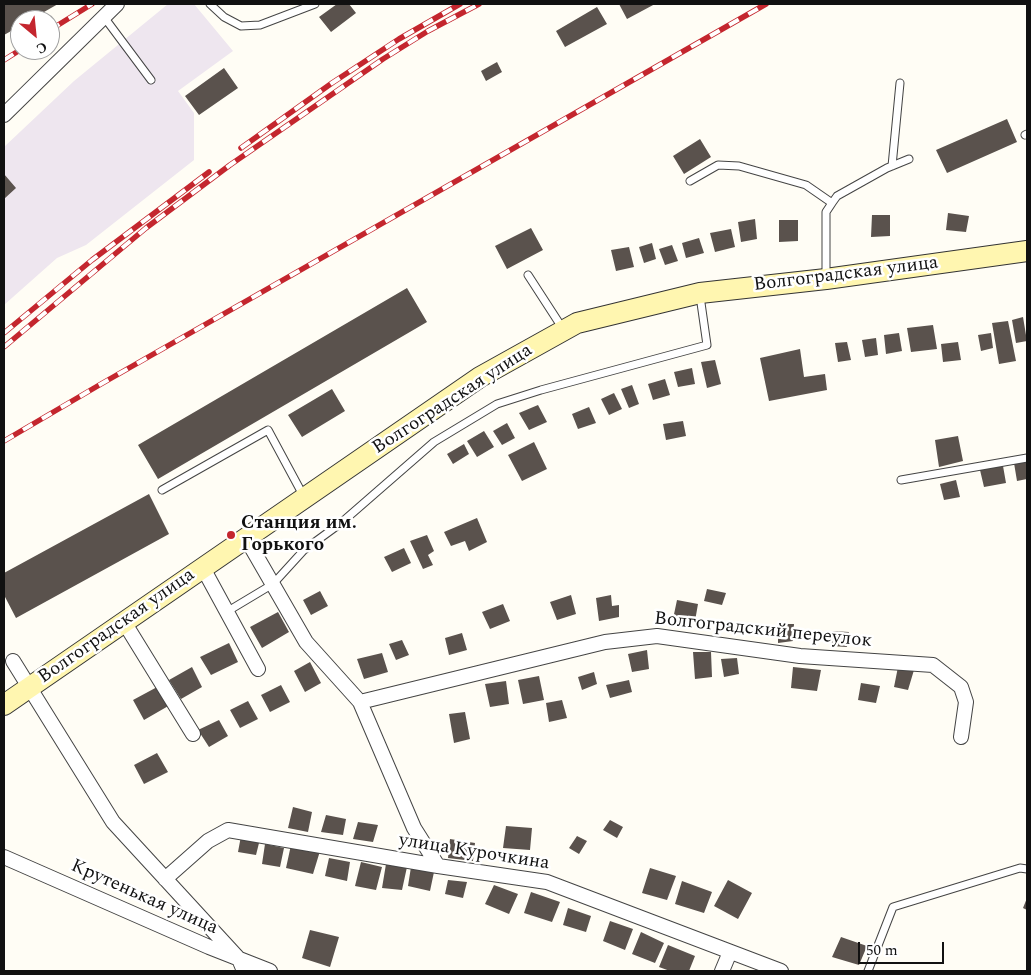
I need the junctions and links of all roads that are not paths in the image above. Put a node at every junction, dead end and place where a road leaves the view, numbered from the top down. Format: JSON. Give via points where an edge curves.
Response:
{"nodes":[{"id":1,"x":117,"y":4,"type":"edge"},
{"id":2,"x":210,"y":4,"type":"edge"},
{"id":3,"x":315,"y":4,"type":"edge"},
{"id":4,"x":104,"y":17,"type":"junction"},
{"id":5,"x":151,"y":80,"type":"dead end"},
{"id":6,"x":900,"y":83,"type":"dead end"},
{"id":7,"x":4,"y":115,"type":"edge"},
{"id":8,"x":909,"y":159,"type":"dead end"},
{"id":9,"x":892,"y":166,"type":"junction"},
{"id":10,"x":690,"y":182,"type":"dead end"},
{"id":11,"x":832,"y":203,"type":"junction"},
{"id":12,"x":1027,"y":251,"type":"edge"},
{"id":13,"x":528,"y":275,"type":"dead end"},
{"id":14,"x":826,"y":279,"type":"junction"},
{"id":15,"x":700,"y":293,"type":"junction"},
{"id":16,"x":564,"y":330,"type":"junction"},
{"id":17,"x":1027,"y":458,"type":"edge"},
{"id":18,"x":901,"y":480,"type":"dead end"},
{"id":19,"x":162,"y":490,"type":"dead end"},
{"id":20,"x":305,"y":498,"type":"junction"},
{"id":21,"x":246,"y":538,"type":"junction"},
{"id":22,"x":203,"y":568,"type":"junction"},
{"id":23,"x":273,"y":584,"type":"junction"},
{"id":24,"x":228,"y":611,"type":"junction"},
{"id":25,"x":124,"y":622,"type":"junction"},
{"id":26,"x":12,"y":661,"type":"dead end"},
{"id":27,"x":258,"y":669,"type":"dead end"},
{"id":28,"x":29,"y":687,"type":"junction"},
{"id":29,"x":360,"y":702,"type":"junction"},
{"id":30,"x":4,"y":705,"type":"edge"},
{"id":31,"x":193,"y":734,"type":"dead end"},
{"id":32,"x":961,"y":737,"type":"dead end"},
{"id":33,"x":4,"y":857,"type":"edge"},
{"id":34,"x":438,"y":866,"type":"junction"},
{"id":35,"x":1027,"y":869,"type":"edge"},
{"id":36,"x":166,"y":879,"type":"junction"},
{"id":37,"x":730,"y":952,"type":"junction"},
{"id":38,"x":241,"y":965,"type":"edge"},
{"id":39,"x":270,"y":971,"type":"edge"},
{"id":40,"x":722,"y":971,"type":"edge"},
{"id":41,"x":781,"y":971,"type":"edge"},
{"id":42,"x":868,"y":971,"type":"edge"}],
"edges":[{"from":1,"to":4,"type":"street"},
{"from":2,"to":3,"type":"lane","via":[[241,26],[260,25]]},
{"from":4,"to":5,"type":"lane"},
{"from":4,"to":7,"type":"street"},
{"from":6,"to":9,"type":"lane"},
{"from":8,"to":9,"type":"lane"},
{"from":9,"to":11,"type":"lane","via":[[837,196]]},
{"from":10,"to":11,"type":"lane","via":[[718,165],[740,166],[806,185]]},
{"from":11,"to":14,"type":"lane","via":[[826,212]]},
{"from":12,"to":14,"type":"main road","name":"Волгоградская улица"},
{"from":13,"to":16,"type":"lane"},
{"from":14,"to":15,"type":"main road","name":"Волгоградская улица"},
{"from":15,"to":16,"type":"main road","name":"Волгоградская улица","via":[[577,323]]},
{"from":15,"to":23,"type":"lane","via":[[707,345],[498,404],[434,442],[341,523],[304,550]]},
{"from":16,"to":20,"type":"main road","name":"Волгоградская улица","via":[[480,377]]},
{"from":17,"to":18,"type":"lane"},
{"from":19,"to":20,"type":"lane","via":[[268,430]]},
{"from":20,"to":21,"type":"main road","name":"Волгоградская улица"},
{"from":21,"to":22,"type":"main road","name":"Волгоградская улица"},
{"from":21,"to":23,"type":"street"},
{"from":22,"to":24,"type":"street"},
{"from":22,"to":25,"type":"main road","name":"Волгоградская улица"},
{"from":23,"to":24,"type":"lane"},
{"from":23,"to":29,"type":"street","via":[[306,642]]},
{"from":24,"to":27,"type":"street"},
{"from":25,"to":28,"type":"main road","name":"Волгоградская улица"},
{"from":25,"to":31,"type":"street"},
{"from":26,"to":28,"type":"street"},
{"from":28,"to":30,"type":"main road","name":"Волгоградская улица"},
{"from":28,"to":36,"type":"street","via":[[113,822]]},
{"from":29,"to":32,"type":"street","name":"Волгоградский переулок","via":[[606,642],[657,636],[800,656],[933,665],[961,687],[966,702]]},
{"from":29,"to":34,"type":"street","via":[[414,828]]},
{"from":33,"to":38,"type":"street","name":"Крутенькая улица"},
{"from":34,"to":36,"type":"street","name":"улица Курочкина","via":[[228,830],[208,841]]},
{"from":34,"to":37,"type":"street","name":"улица Курочкина","via":[[547,882]]},
{"from":35,"to":42,"type":"lane","via":[[1020,868],[893,906]]},
{"from":36,"to":38,"type":"street"},
{"from":37,"to":40,"type":"street"},
{"from":37,"to":41,"type":"street","name":"улица Курочкина"},
{"from":38,"to":39,"type":"street","name":"Крутенькая улица"}]}
